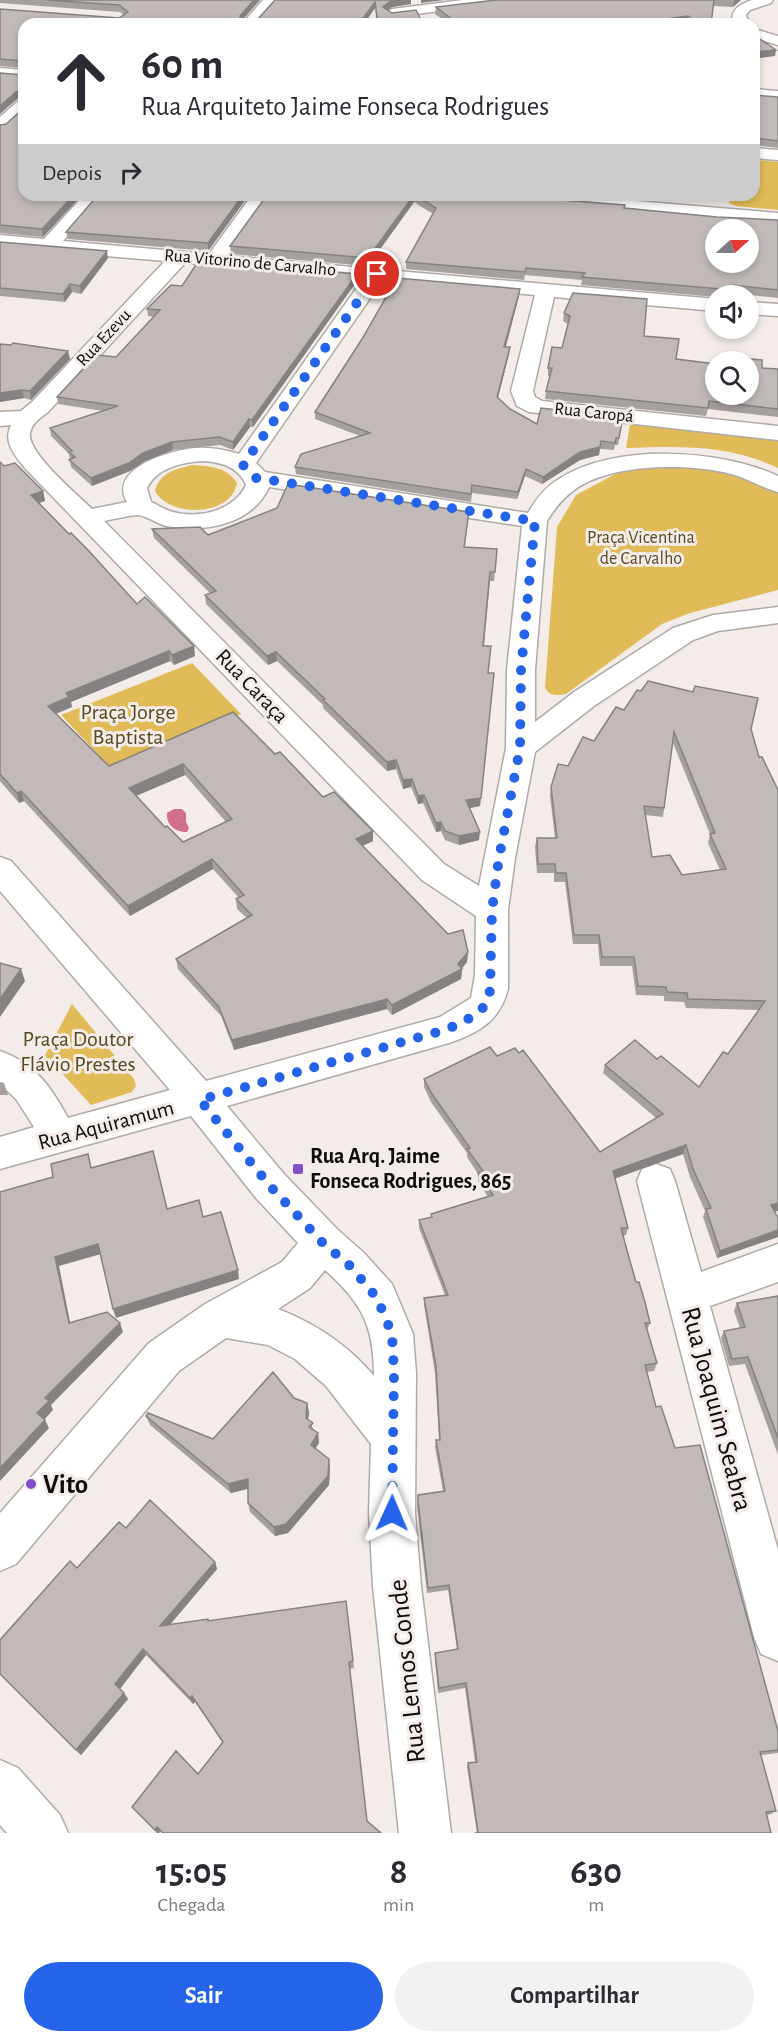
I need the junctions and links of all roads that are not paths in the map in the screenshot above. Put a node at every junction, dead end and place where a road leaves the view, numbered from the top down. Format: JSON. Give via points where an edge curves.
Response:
{"nodes":[{"id":1,"x":271,"y":0,"type":"edge"},
{"id":2,"x":401,"y":0,"type":"edge"},
{"id":3,"x":496,"y":0,"type":"edge"},
{"id":4,"x":766,"y":0,"type":"edge"},
{"id":5,"x":254,"y":18,"type":"edge"},
{"id":6,"x":388,"y":18,"type":"edge"},
{"id":7,"x":740,"y":18,"type":"edge"},
{"id":8,"x":778,"y":26,"type":"edge"},
{"id":9,"x":760,"y":28,"type":"edge"},
{"id":10,"x":760,"y":35,"type":"edge"},
{"id":11,"x":778,"y":41,"type":"edge"},
{"id":12,"x":760,"y":94,"type":"edge"},
{"id":13,"x":778,"y":96,"type":"edge"},
{"id":14,"x":18,"y":110,"type":"edge"},
{"id":15,"x":0,"y":126,"type":"edge"},
{"id":16,"x":760,"y":154,"type":"edge"},
{"id":17,"x":778,"y":155,"type":"edge"},
{"id":18,"x":89,"y":201,"type":"edge"},
{"id":19,"x":257,"y":201,"type":"edge"},
{"id":20,"x":637,"y":201,"type":"edge"},
{"id":21,"x":707,"y":204,"type":"edge"},
{"id":22,"x":778,"y":218,"type":"edge"},
{"id":23,"x":0,"y":241,"type":"edge"},
{"id":24,"x":49,"y":245,"type":"junction"},
{"id":25,"x":180,"y":257,"type":"junction"},
{"id":26,"x":214,"y":260,"type":"junction"},
{"id":27,"x":377,"y":274,"type":"junction"},
{"id":28,"x":546,"y":290,"type":"junction"},
{"id":29,"x":705,"y":304,"type":"edge"},
{"id":30,"x":759,"y":309,"type":"edge"},
{"id":31,"x":778,"y":310,"type":"edge"},
{"id":32,"x":13,"y":418,"type":"edge"},
{"id":33,"x":778,"y":433,"type":"edge"},
{"id":34,"x":250,"y":471,"type":"junction"},
{"id":35,"x":778,"y":485,"type":"edge"},
{"id":36,"x":142,"y":507,"type":"junction"},
{"id":37,"x":87,"y":517,"type":"junction"},
{"id":38,"x":535,"y":521,"type":"junction"},
{"id":39,"x":778,"y":615,"type":"edge"},
{"id":40,"x":520,"y":748,"type":"junction"},
{"id":41,"x":0,"y":869,"type":"edge"},
{"id":42,"x":492,"y":910,"type":"junction"},
{"id":43,"x":0,"y":1066,"type":"edge"},
{"id":44,"x":200,"y":1100,"type":"junction"},
{"id":45,"x":58,"y":1137,"type":"junction"},
{"id":46,"x":0,"y":1153,"type":"edge"},
{"id":47,"x":656,"y":1181,"type":"dead end"},
{"id":48,"x":322,"y":1242,"type":"junction"},
{"id":49,"x":778,"y":1263,"type":"edge"},
{"id":50,"x":686,"y":1296,"type":"junction"},
{"id":51,"x":220,"y":1318,"type":"junction"},
{"id":52,"x":393,"y":1437,"type":"junction"},
{"id":53,"x":0,"y":1548,"type":"edge"},
{"id":54,"x":778,"y":1637,"type":"edge"},
{"id":55,"x":0,"y":1786,"type":"edge"},
{"id":56,"x":42,"y":1833,"type":"edge"},
{"id":57,"x":425,"y":1833,"type":"edge"}],
"edges":[{"from":1,"to":5,"type":"street"},
{"from":2,"to":6,"type":"street"},
{"from":3,"to":6,"type":"street"},
{"from":4,"to":7,"type":"street","via":[[745,7]]},
{"from":8,"to":9,"type":"street"},
{"from":10,"to":11,"type":"street"},
{"from":12,"to":13,"type":"street"},
{"from":14,"to":15,"type":"street"},
{"from":16,"to":17,"type":"street"},
{"from":18,"to":24,"type":"street"},
{"from":19,"to":26,"type":"street"},
{"from":20,"to":21,"type":"street"},
{"from":21,"to":22,"type":"street"},
{"from":23,"to":24,"type":"street","name":"Rua Vitorino de Carvalho"},
{"from":24,"to":25,"type":"street","name":"Rua Vitorino de Carvalho"},
{"from":25,"to":26,"type":"street","name":"Rua Vitorino de Carvalho"},
{"from":25,"to":32,"type":"street","name":"Rua Ezevu","via":[[40,407]]},
{"from":26,"to":27,"type":"street","name":"Rua Vitorino de Carvalho"},
{"from":27,"to":28,"type":"street","name":"Rua Vitorino de Carvalho"},
{"from":27,"to":34,"type":"street"},
{"from":28,"to":29,"type":"street","name":"Rua Vitorino de Carvalho"},
{"from":28,"to":33,"type":"street","name":"Rua Caropá","via":[[522,391],[525,401],[537,407]]},
{"from":30,"to":31,"type":"street"},
{"from":32,"to":37,"type":"street","name":"Rua Caraça","via":[[24,451]]},
{"from":34,"to":36,"type":"street","via":[[257,488],[253,499],[242,508],[209,521],[170,520]]},
{"from":34,"to":36,"type":"street","via":[[226,458],[205,455],[162,462],[146,471],[136,483],[135,495]]},
{"from":34,"to":38,"type":"street"},
{"from":35,"to":38,"type":"street","via":[[728,466],[648,461],[583,476],[549,498]]},
{"from":36,"to":37,"type":"street"},
{"from":37,"to":42,"type":"street","name":"Rua Caraça","via":[[433,872]]},
{"from":38,"to":40,"type":"street","via":[[521,670]]},
{"from":39,"to":40,"type":"street","via":[[713,623],[683,634],[584,699]]},
{"from":40,"to":42,"type":"street"},
{"from":41,"to":44,"type":"street","name":"Rua Lemos Conde"},
{"from":42,"to":44,"type":"street","name":"Rua Aquiramum","via":[[490,991],[485,1006],[472,1017],[448,1029]]},
{"from":43,"to":45,"type":"street","via":[[23,1079]]},
{"from":44,"to":45,"type":"street","name":"Rua Aquiramum"},
{"from":44,"to":48,"type":"street","name":"Rua Lemos Conde"},
{"from":45,"to":46,"type":"street","name":"Rua Aquiramum"},
{"from":47,"to":50,"type":"street","name":"Rua Joaquim Seabra"},
{"from":48,"to":51,"type":"street","via":[[297,1275]]},
{"from":48,"to":52,"type":"street","name":"Rua Lemos Conde","via":[[350,1266],[377,1298],[392,1334]]},
{"from":49,"to":50,"type":"street"},
{"from":50,"to":54,"type":"street","name":"Rua Joaquim Seabra"},
{"from":51,"to":52,"type":"street","via":[[268,1325],[295,1336],[333,1361]]},
{"from":51,"to":53,"type":"street","via":[[164,1357]]},
{"from":52,"to":57,"type":"street","name":"Rua Lemos Conde","via":[[392,1513],[397,1586]]},
{"from":55,"to":56,"type":"street"}]}
